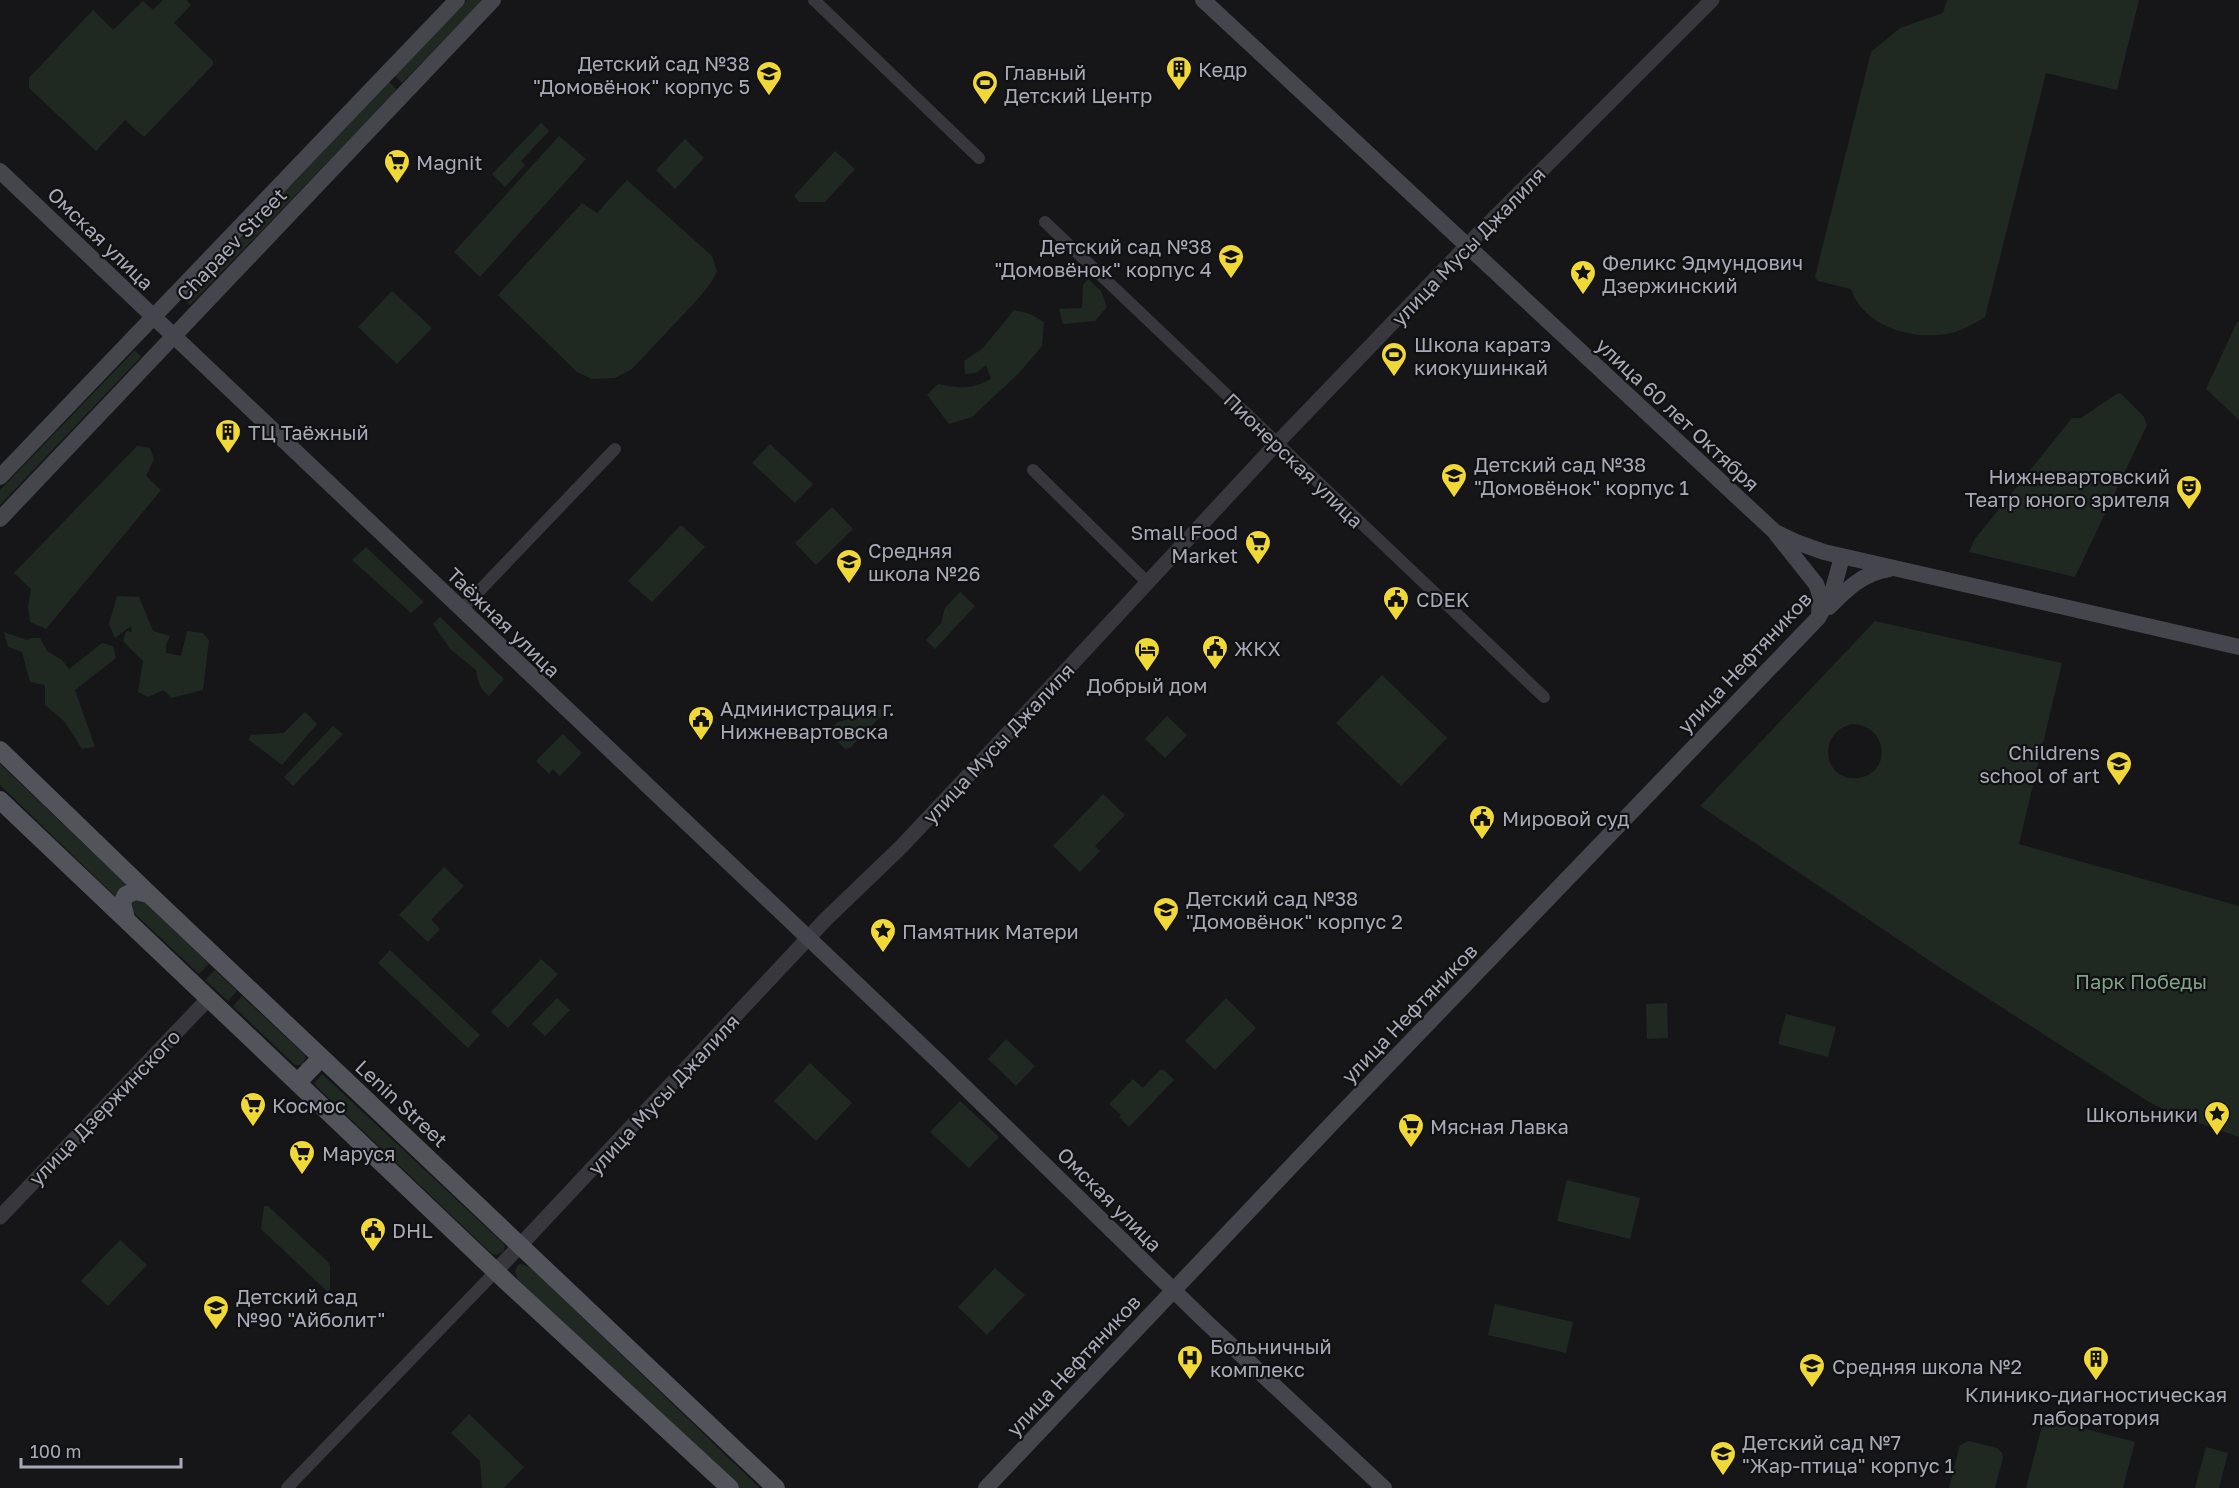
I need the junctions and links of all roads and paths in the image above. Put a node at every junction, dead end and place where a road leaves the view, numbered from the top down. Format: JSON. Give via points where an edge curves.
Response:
{"nodes":[{"id":1,"x":457,"y":0,"type":"edge"},
{"id":2,"x":493,"y":0,"type":"edge"},
{"id":3,"x":814,"y":0,"type":"edge"},
{"id":4,"x":1203,"y":0,"type":"edge"},
{"id":5,"x":1713,"y":0,"type":"edge"},
{"id":6,"x":979,"y":158,"type":"dead end"},
{"id":7,"x":0,"y":171,"type":"edge"},
{"id":8,"x":1045,"y":222,"type":"dead end"},
{"id":9,"x":1467,"y":246,"type":"junction"},
{"id":10,"x":152,"y":316,"type":"junction"},
{"id":11,"x":173,"y":336,"type":"junction"},
{"id":12,"x":1277,"y":443,"type":"junction"},
{"id":13,"x":615,"y":449,"type":"dead end"},
{"id":14,"x":1033,"y":470,"type":"dead end"},
{"id":15,"x":0,"y":477,"type":"edge"},
{"id":16,"x":0,"y":519,"type":"edge"},
{"id":17,"x":1774,"y":532,"type":"junction"},
{"id":18,"x":1842,"y":557,"type":"junction"},
{"id":19,"x":1898,"y":568,"type":"junction"},
{"id":20,"x":1148,"y":583,"type":"junction"},
{"id":21,"x":461,"y":610,"type":"junction"},
{"id":22,"x":1818,"y":618,"type":"junction"},
{"id":23,"x":2239,"y":647,"type":"edge"},
{"id":24,"x":1544,"y":697,"type":"dead end"},
{"id":25,"x":0,"y":750,"type":"edge"},
{"id":26,"x":0,"y":800,"type":"edge"},
{"id":27,"x":149,"y":894,"type":"junction"},
{"id":28,"x":126,"y":919,"type":"junction"},
{"id":29,"x":808,"y":939,"type":"junction"},
{"id":30,"x":208,"y":998,"type":"junction"},
{"id":31,"x":321,"y":1058,"type":"junction"},
{"id":32,"x":298,"y":1082,"type":"junction"},
{"id":33,"x":0,"y":1217,"type":"edge"},
{"id":34,"x":521,"y":1245,"type":"junction"},
{"id":35,"x":496,"y":1271,"type":"junction"},
{"id":36,"x":1173,"y":1290,"type":"junction"},
{"id":37,"x":286,"y":1488,"type":"edge"},
{"id":38,"x":730,"y":1488,"type":"edge"},
{"id":39,"x":776,"y":1488,"type":"edge"},
{"id":40,"x":986,"y":1488,"type":"edge"},
{"id":41,"x":1384,"y":1488,"type":"edge"}],
"edges":[{"from":1,"to":10,"type":"main road","name":"Chapaev Street"},
{"from":2,"to":11,"type":"main road","name":"Chapaev Street"},
{"from":3,"to":6,"type":"street"},
{"from":4,"to":9,"type":"main road","name":"улица 60 лет Октября"},
{"from":5,"to":9,"type":"street","name":"улица Мусы Джалиля"},
{"from":7,"to":10,"type":"main road","name":"Омская улица"},
{"from":8,"to":12,"type":"street","name":"Пионерская улица"},
{"from":9,"to":12,"type":"street","name":"улица Мусы Джалиля"},
{"from":9,"to":17,"type":"main road","name":"улица 60 лет Октября"},
{"from":10,"to":11,"type":"main road","name":"Омская улица"},
{"from":10,"to":15,"type":"main road","name":"Chapaev Street"},
{"from":11,"to":16,"type":"main road","name":"Chapaev Street"},
{"from":11,"to":21,"type":"main road","name":"Таёжная улица"},
{"from":12,"to":20,"type":"street","name":"улица Мусы Джалиля"},
{"from":12,"to":24,"type":"street","name":"Пионерская улица"},
{"from":13,"to":21,"type":"street"},
{"from":14,"to":20,"type":"street"},
{"from":17,"to":18,"type":"main road","name":"улица 60 лет Октября"},
{"from":17,"to":22,"type":"main road","via":[[1816,584],[1820,595]]},
{"from":18,"to":19,"type":"main road","name":"улица 60 лет Октября"},
{"from":18,"to":22,"type":"main road","name":"улица Нефтяников","via":[[1832,593]]},
{"from":19,"to":22,"type":"main road","via":[[1877,571],[1857,581]]},
{"from":19,"to":23,"type":"main road","name":"улица 60 лет Октября"},
{"from":20,"to":29,"type":"street","name":"улица Мусы Джалиля","via":[[901,847]]},
{"from":21,"to":29,"type":"main road","name":"Таёжная улица"},
{"from":22,"to":36,"type":"main road","name":"улица Нефтяников"},
{"from":25,"to":27,"type":"main road","name":"Lenin Street"},
{"from":26,"to":28,"type":"main road"},
{"from":27,"to":28,"type":"main road","via":[[135,891],[126,895],[122,903]]},
{"from":27,"to":31,"type":"main road","name":"Lenin Street"},
{"from":28,"to":30,"type":"main road"},
{"from":29,"to":34,"type":"street","name":"улица Мусы Джалиля"},
{"from":29,"to":36,"type":"main road","name":"Омская улица"},
{"from":30,"to":32,"type":"main road"},
{"from":30,"to":33,"type":"street","name":"улица Дзержинского"},
{"from":31,"to":32,"type":"main road"},
{"from":31,"to":34,"type":"main road","name":"Lenin Street"},
{"from":32,"to":35,"type":"main road"},
{"from":34,"to":35,"type":"street","name":"улица Мусы Джалиля"},
{"from":34,"to":39,"type":"main road","name":"Lenin Street"},
{"from":35,"to":37,"type":"street","name":"улица Мусы Джалиля"},
{"from":35,"to":38,"type":"main road"},
{"from":36,"to":40,"type":"main road","name":"улица Нефтяников"},
{"from":36,"to":41,"type":"main road","name":"Омская улица"}]}
